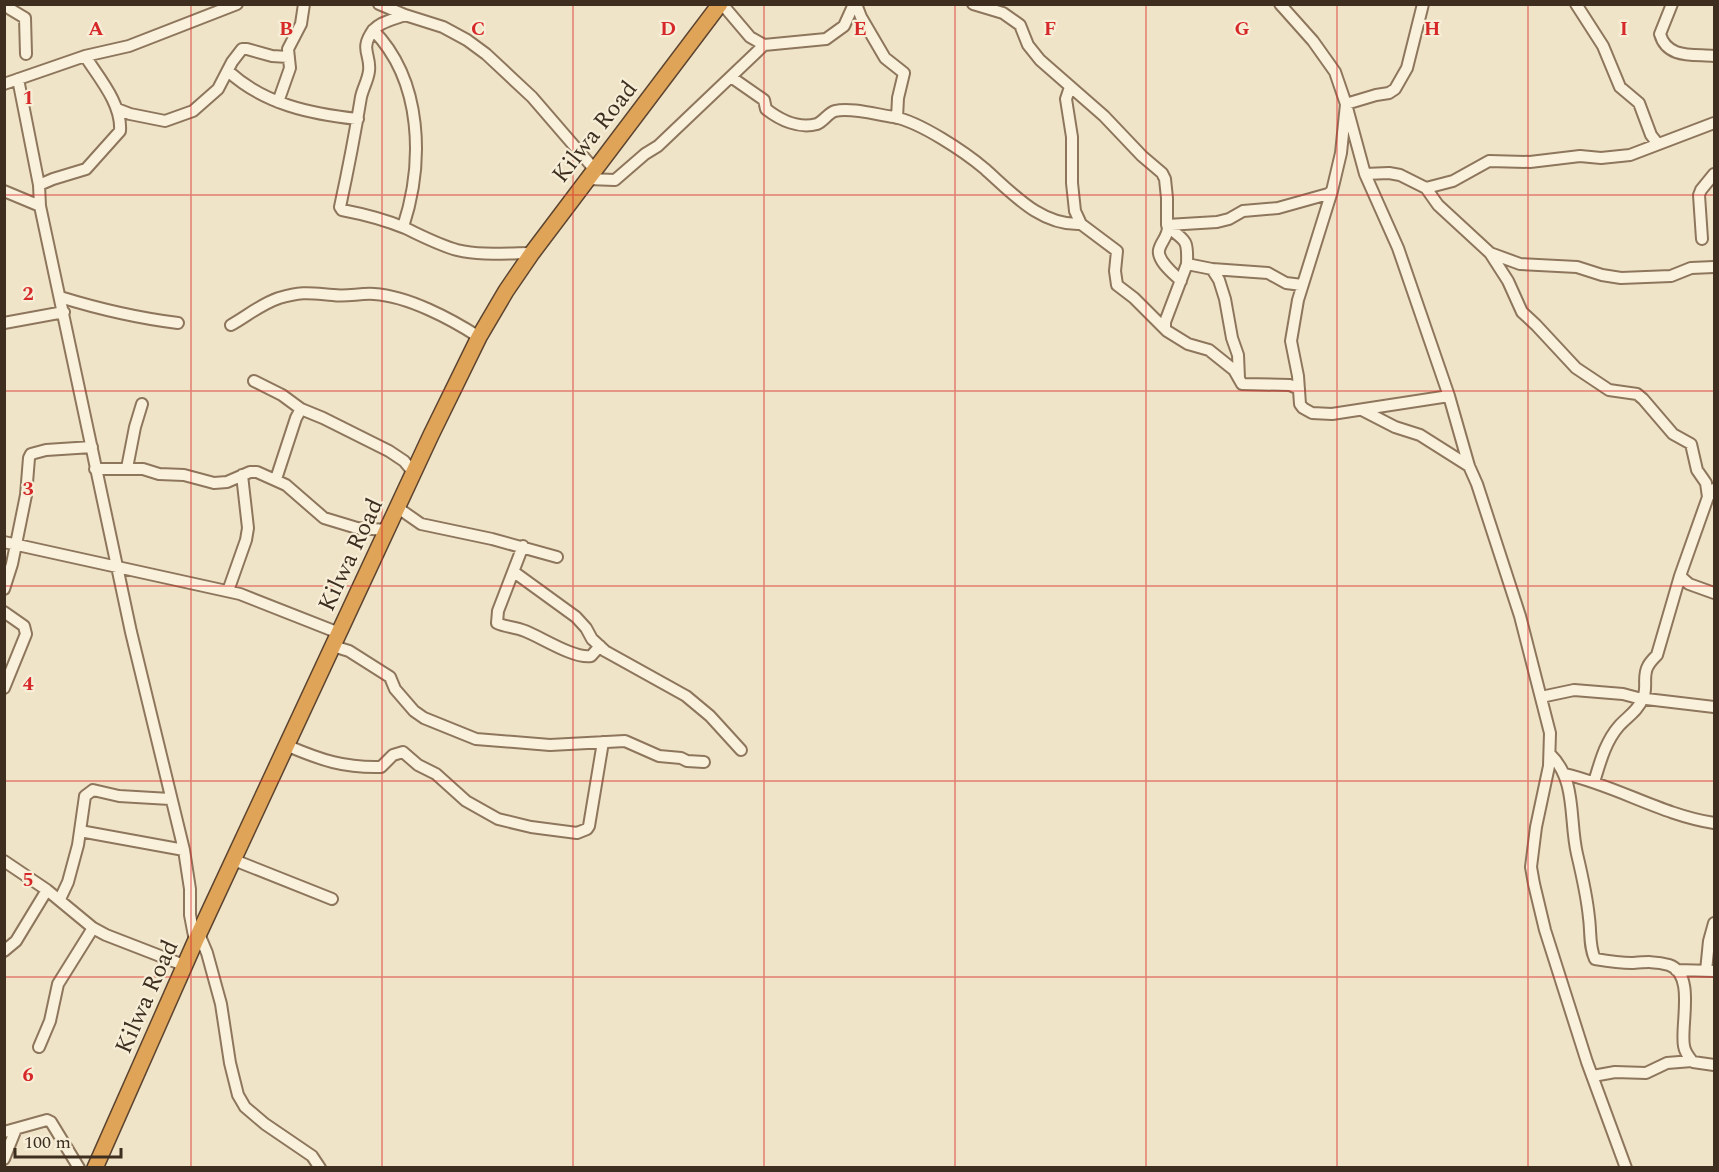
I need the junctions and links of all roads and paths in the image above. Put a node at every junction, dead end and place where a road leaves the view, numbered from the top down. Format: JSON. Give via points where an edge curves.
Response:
{"nodes":[{"id":1,"x":8,"y":4,"type":"edge"},
{"id":2,"x":237,"y":4,"type":"edge"},
{"id":3,"x":304,"y":4,"type":"edge"},
{"id":4,"x":379,"y":4,"type":"edge"},
{"id":5,"x":721,"y":4,"type":"edge"},
{"id":6,"x":855,"y":4,"type":"edge"},
{"id":7,"x":974,"y":4,"type":"edge"},
{"id":8,"x":1280,"y":4,"type":"edge"},
{"id":9,"x":1424,"y":4,"type":"edge"},
{"id":10,"x":1576,"y":4,"type":"edge"},
{"id":11,"x":1672,"y":4,"type":"edge"},
{"id":12,"x":1002,"y":9,"type":"edge"},
{"id":13,"x":405,"y":15,"type":"junction"},
{"id":14,"x":373,"y":30,"type":"junction"},
{"id":15,"x":764,"y":45,"type":"junction"},
{"id":16,"x":26,"y":54,"type":"dead end"},
{"id":17,"x":85,"y":56,"type":"junction"},
{"id":18,"x":1714,"y":56,"type":"edge"},
{"id":19,"x":288,"y":57,"type":"junction"},
{"id":20,"x":228,"y":71,"type":"junction"},
{"id":21,"x":731,"y":77,"type":"junction"},
{"id":22,"x":18,"y":80,"type":"junction"},
{"id":23,"x":4,"y":84,"type":"edge"},
{"id":24,"x":1070,"y":87,"type":"junction"},
{"id":25,"x":278,"y":102,"type":"junction"},
{"id":26,"x":1346,"y":104,"type":"junction"},
{"id":27,"x":117,"y":109,"type":"junction"},
{"id":28,"x":897,"y":118,"type":"junction"},
{"id":29,"x":358,"y":119,"type":"junction"},
{"id":30,"x":1714,"y":123,"type":"edge"},
{"id":31,"x":1658,"y":144,"type":"junction"},
{"id":32,"x":591,"y":174,"type":"junction"},
{"id":33,"x":1365,"y":174,"type":"junction"},
{"id":34,"x":1714,"y":174,"type":"edge"},
{"id":35,"x":39,"y":185,"type":"junction"},
{"id":36,"x":1426,"y":188,"type":"junction"},
{"id":37,"x":4,"y":191,"type":"edge"},
{"id":38,"x":1332,"y":191,"type":"junction"},
{"id":39,"x":40,"y":206,"type":"junction"},
{"id":40,"x":1081,"y":224,"type":"junction"},
{"id":41,"x":1168,"y":226,"type":"junction"},
{"id":42,"x":404,"y":227,"type":"junction"},
{"id":43,"x":1702,"y":239,"type":"dead end"},
{"id":44,"x":531,"y":253,"type":"junction"},
{"id":45,"x":1490,"y":253,"type":"junction"},
{"id":46,"x":1186,"y":264,"type":"junction"},
{"id":47,"x":1714,"y":267,"type":"edge"},
{"id":48,"x":1212,"y":270,"type":"junction"},
{"id":49,"x":1181,"y":281,"type":"junction"},
{"id":50,"x":1302,"y":285,"type":"junction"},
{"id":51,"x":60,"y":297,"type":"junction"},
{"id":52,"x":64,"y":312,"type":"junction"},
{"id":53,"x":4,"y":323,"type":"edge"},
{"id":54,"x":178,"y":323,"type":"dead end"},
{"id":55,"x":231,"y":325,"type":"dead end"},
{"id":56,"x":1165,"y":328,"type":"junction"},
{"id":57,"x":479,"y":337,"type":"junction"},
{"id":58,"x":1239,"y":378,"type":"junction"},
{"id":59,"x":254,"y":381,"type":"dead end"},
{"id":60,"x":1299,"y":389,"type":"junction"},
{"id":61,"x":1449,"y":396,"type":"junction"},
{"id":62,"x":142,"y":404,"type":"dead end"},
{"id":63,"x":301,"y":409,"type":"junction"},
{"id":64,"x":1362,"y":410,"type":"junction"},
{"id":65,"x":92,"y":447,"type":"junction"},
{"id":66,"x":1469,"y":466,"type":"junction"},
{"id":67,"x":128,"y":468,"type":"junction"},
{"id":68,"x":95,"y":469,"type":"junction"},
{"id":69,"x":414,"y":473,"type":"junction"},
{"id":70,"x":242,"y":475,"type":"junction"},
{"id":71,"x":276,"y":479,"type":"junction"},
{"id":72,"x":1711,"y":493,"type":"edge"},
{"id":73,"x":398,"y":508,"type":"junction"},
{"id":74,"x":387,"y":530,"type":"junction"},
{"id":75,"x":10,"y":544,"type":"edge"},
{"id":76,"x":523,"y":546,"type":"junction"},
{"id":77,"x":557,"y":557,"type":"dead end"},
{"id":78,"x":117,"y":568,"type":"junction"},
{"id":79,"x":514,"y":572,"type":"junction"},
{"id":80,"x":1680,"y":576,"type":"junction"},
{"id":81,"x":4,"y":589,"type":"edge"},
{"id":82,"x":228,"y":591,"type":"junction"},
{"id":83,"x":1714,"y":592,"type":"edge"},
{"id":84,"x":4,"y":612,"type":"edge"},
{"id":85,"x":336,"y":640,"type":"junction"},
{"id":86,"x":600,"y":646,"type":"junction"},
{"id":87,"x":4,"y":688,"type":"edge"},
{"id":88,"x":1541,"y":697,"type":"junction"},
{"id":89,"x":1644,"y":698,"type":"junction"},
{"id":90,"x":1714,"y":707,"type":"edge"},
{"id":91,"x":603,"y":742,"type":"junction"},
{"id":92,"x":288,"y":746,"type":"junction"},
{"id":93,"x":741,"y":750,"type":"dead end"},
{"id":94,"x":1550,"y":754,"type":"junction"},
{"id":95,"x":704,"y":762,"type":"dead end"},
{"id":96,"x":1565,"y":774,"type":"junction"},
{"id":97,"x":1594,"y":782,"type":"junction"},
{"id":98,"x":170,"y":799,"type":"junction"},
{"id":99,"x":1714,"y":823,"type":"edge"},
{"id":100,"x":80,"y":831,"type":"junction"},
{"id":101,"x":184,"y":850,"type":"junction"},
{"id":102,"x":234,"y":860,"type":"junction"},
{"id":103,"x":4,"y":861,"type":"edge"},
{"id":104,"x":47,"y":890,"type":"junction"},
{"id":105,"x":60,"y":899,"type":"junction"},
{"id":106,"x":332,"y":899,"type":"dead end"},
{"id":107,"x":1714,"y":923,"type":"edge"},
{"id":108,"x":93,"y":928,"type":"junction"},
{"id":109,"x":197,"y":938,"type":"junction"},
{"id":110,"x":5,"y":951,"type":"edge"},
{"id":111,"x":186,"y":966,"type":"junction"},
{"id":112,"x":1676,"y":970,"type":"junction"},
{"id":113,"x":1710,"y":971,"type":"edge"},
{"id":114,"x":39,"y":1047,"type":"dead end"},
{"id":115,"x":1692,"y":1061,"type":"junction"},
{"id":116,"x":1714,"y":1065,"type":"edge"},
{"id":117,"x":1593,"y":1076,"type":"junction"},
{"id":118,"x":16,"y":1129,"type":"junction"},
{"id":119,"x":4,"y":1132,"type":"edge"},
{"id":120,"x":4,"y":1159,"type":"edge"},
{"id":121,"x":79,"y":1167,"type":"edge"},
{"id":122,"x":95,"y":1167,"type":"edge"},
{"id":123,"x":320,"y":1167,"type":"edge"},
{"id":124,"x":1626,"y":1167,"type":"edge"}],
"edges":[{"from":1,"to":16,"type":"street","via":[[25,18]]},
{"from":2,"to":17,"type":"street","via":[[129,46]]},
{"from":3,"to":19,"type":"street"},
{"from":4,"to":13,"type":"street"},
{"from":5,"to":15,"type":"street","via":[[750,37]]},
{"from":5,"to":32,"type":"highway","name":"Kilwa Road"},
{"from":6,"to":15,"type":"street","via":[[844,26],[826,39]]},
{"from":6,"to":28,"type":"street","via":[[885,58],[904,74]]},
{"from":7,"to":12,"type":"street"},
{"from":8,"to":26,"type":"street","via":[[1335,72]]},
{"from":9,"to":26,"type":"street","via":[[1407,68],[1395,89]]},
{"from":10,"to":31,"type":"street","via":[[1603,46],[1620,87],[1639,103]]},
{"from":11,"to":18,"type":"street","via":[[1660,34],[1666,47],[1679,54]]},
{"from":12,"to":24,"type":"street","via":[[1020,25],[1040,60]]},
{"from":13,"to":14,"type":"street"},
{"from":13,"to":32,"type":"street","via":[[443,27],[486,54],[532,97]]},
{"from":14,"to":29,"type":"street","via":[[366,44],[369,70]]},
{"from":14,"to":42,"type":"street","via":[[397,64],[413,108],[416,171]]},
{"from":15,"to":21,"type":"street"},
{"from":17,"to":22,"type":"street"},
{"from":17,"to":27,"type":"street"},
{"from":19,"to":20,"type":"street","via":[[244,48]]},
{"from":19,"to":25,"type":"street","via":[[290,68]]},
{"from":20,"to":25,"type":"street","via":[[242,84]]},
{"from":20,"to":27,"type":"street","via":[[219,89],[193,111],[167,120],[155,121]]},
{"from":21,"to":28,"type":"street","via":[[764,100],[766,109],[774,116],[798,125],[817,124],[829,114],[843,110]]},
{"from":21,"to":32,"type":"street","via":[[658,146],[615,180]]},
{"from":22,"to":23,"type":"street"},
{"from":22,"to":35,"type":"street"},
{"from":24,"to":40,"type":"street","via":[[1066,99],[1072,183],[1075,212]]},
{"from":24,"to":41,"type":"street","via":[[1162,173]]},
{"from":25,"to":29,"type":"street","via":[[319,115]]},
{"from":26,"to":33,"type":"street"},
{"from":26,"to":38,"type":"street"},
{"from":27,"to":35,"type":"street","via":[[120,131],[86,169]]},
{"from":28,"to":40,"type":"street","via":[[938,136],[1035,212],[1059,223]]},
{"from":29,"to":42,"type":"street","via":[[339,207]]},
{"from":30,"to":31,"type":"street"},
{"from":31,"to":36,"type":"street","via":[[1616,158],[1489,161],[1453,182]]},
{"from":32,"to":44,"type":"highway","name":"Kilwa Road"},
{"from":33,"to":36,"type":"street","via":[[1400,175]]},
{"from":33,"to":61,"type":"street","via":[[1398,248]]},
{"from":34,"to":43,"type":"street","via":[[1699,195]]},
{"from":35,"to":39,"type":"street"},
{"from":36,"to":45,"type":"street","via":[[1438,205]]},
{"from":37,"to":39,"type":"street"},
{"from":38,"to":41,"type":"street","via":[[1293,205],[1242,211],[1225,220]]},
{"from":38,"to":50,"type":"street"},
{"from":39,"to":51,"type":"street"},
{"from":40,"to":56,"type":"street","via":[[1115,248],[1117,285]]},
{"from":41,"to":46,"type":"street","via":[[1188,249]]},
{"from":41,"to":49,"type":"street","via":[[1160,255]]},
{"from":42,"to":44,"type":"street","via":[[457,250]]},
{"from":44,"to":57,"type":"highway","name":"Kilwa Road"},
{"from":45,"to":47,"type":"street","via":[[1520,264],[1577,267],[1621,278],[1671,276],[1691,268]]},
{"from":45,"to":72,"type":"street","via":[[1522,312],[1576,368],[1610,390],[1637,394],[1673,434],[1690,444],[1697,470]]},
{"from":46,"to":48,"type":"street"},
{"from":46,"to":49,"type":"street"},
{"from":48,"to":50,"type":"street","via":[[1268,273]]},
{"from":48,"to":58,"type":"street","via":[[1225,299],[1238,355]]},
{"from":49,"to":56,"type":"street"},
{"from":50,"to":60,"type":"street","via":[[1291,341]]},
{"from":51,"to":52,"type":"street"},
{"from":51,"to":54,"type":"street","via":[[128,316]]},
{"from":52,"to":53,"type":"street"},
{"from":52,"to":65,"type":"street"},
{"from":55,"to":57,"type":"street","via":[[276,299],[307,291],[333,296],[372,293],[437,313]]},
{"from":56,"to":58,"type":"street","via":[[1188,344],[1209,350]]},
{"from":57,"to":69,"type":"highway","name":"Kilwa Road"},
{"from":58,"to":60,"type":"street","via":[[1246,384],[1290,385]]},
{"from":59,"to":63,"type":"street"},
{"from":60,"to":64,"type":"street","via":[[1300,404],[1312,413]]},
{"from":61,"to":64,"type":"street"},
{"from":61,"to":66,"type":"street"},
{"from":62,"to":67,"type":"street"},
{"from":63,"to":69,"type":"street","via":[[389,451]]},
{"from":63,"to":71,"type":"street"},
{"from":64,"to":66,"type":"street","via":[[1420,435]]},
{"from":65,"to":68,"type":"street"},
{"from":65,"to":75,"type":"street","via":[[31,454],[26,495]]},
{"from":66,"to":88,"type":"street","via":[[1520,616]]},
{"from":67,"to":68,"type":"street"},
{"from":67,"to":70,"type":"street","via":[[214,483]]},
{"from":68,"to":78,"type":"street"},
{"from":69,"to":73,"type":"highway","name":"Kilwa Road"},
{"from":70,"to":71,"type":"street","via":[[257,472]]},
{"from":70,"to":82,"type":"street","via":[[248,528]]},
{"from":71,"to":74,"type":"street","via":[[324,518],[357,528]]},
{"from":72,"to":80,"type":"street"},
{"from":73,"to":74,"type":"highway","name":"Kilwa Road"},
{"from":73,"to":76,"type":"street","via":[[421,524]]},
{"from":74,"to":85,"type":"highway","name":"Kilwa Road"},
{"from":75,"to":78,"type":"street"},
{"from":75,"to":81,"type":"street","via":[[12,564]]},
{"from":76,"to":77,"type":"street"},
{"from":76,"to":79,"type":"street"},
{"from":78,"to":82,"type":"street"},
{"from":78,"to":98,"type":"street"},
{"from":79,"to":86,"type":"street","via":[[576,617]]},
{"from":79,"to":86,"type":"street","via":[[498,611],[498,624],[522,630],[580,657],[591,656]]},
{"from":80,"to":83,"type":"street","via":[[1689,584]]},
{"from":80,"to":89,"type":"street","via":[[1656,655],[1646,671]]},
{"from":82,"to":85,"type":"street","via":[[265,603]]},
{"from":84,"to":87,"type":"street","via":[[24,626],[26,634]]},
{"from":85,"to":91,"type":"street","via":[[390,677],[394,688],[414,711],[476,739],[550,745]]},
{"from":85,"to":92,"type":"highway","name":"Kilwa Road"},
{"from":86,"to":93,"type":"street","via":[[686,696]]},
{"from":88,"to":89,"type":"street","via":[[1574,690]]},
{"from":88,"to":94,"type":"street","via":[[1550,733]]},
{"from":89,"to":90,"type":"street"},
{"from":89,"to":97,"type":"street","via":[[1612,735]]},
{"from":91,"to":92,"type":"street","via":[[589,826],[577,833],[498,819],[466,801],[403,752],[393,755],[381,767],[347,766]]},
{"from":91,"to":95,"type":"street","via":[[625,741],[659,756]]},
{"from":92,"to":102,"type":"highway","name":"Kilwa Road"},
{"from":94,"to":96,"type":"street"},
{"from":94,"to":117,"type":"street","via":[[1531,867],[1545,930]]},
{"from":96,"to":97,"type":"street"},
{"from":96,"to":112,"type":"street","via":[[1595,959],[1662,963]]},
{"from":97,"to":99,"type":"street","via":[[1662,811]]},
{"from":98,"to":100,"type":"street","via":[[93,790],[85,795]]},
{"from":98,"to":101,"type":"street"},
{"from":100,"to":101,"type":"street"},
{"from":100,"to":105,"type":"street"},
{"from":101,"to":109,"type":"street","via":[[190,915]]},
{"from":102,"to":106,"type":"street"},
{"from":102,"to":109,"type":"highway","name":"Kilwa Road"},
{"from":103,"to":104,"type":"street"},
{"from":104,"to":105,"type":"street"},
{"from":104,"to":110,"type":"street","via":[[16,941]]},
{"from":105,"to":108,"type":"street"},
{"from":107,"to":113,"type":"street","via":[[1709,941]]},
{"from":108,"to":111,"type":"street"},
{"from":108,"to":114,"type":"street","via":[[58,984],[50,1021]]},
{"from":109,"to":111,"type":"highway","name":"Kilwa Road"},
{"from":109,"to":123,"type":"street","via":[[207,953],[221,1004],[238,1095],[245,1107],[312,1156]]},
{"from":111,"to":122,"type":"highway","name":"Kilwa Road"},
{"from":112,"to":113,"type":"street"},
{"from":112,"to":115,"type":"street","via":[[1685,989],[1683,1045]]},
{"from":115,"to":116,"type":"street"},
{"from":115,"to":117,"type":"street","via":[[1667,1063],[1646,1073]]},
{"from":117,"to":124,"type":"street"},
{"from":118,"to":119,"type":"street"},
{"from":118,"to":120,"type":"street"},
{"from":118,"to":121,"type":"street","via":[[43,1120],[51,1122]]}]}
